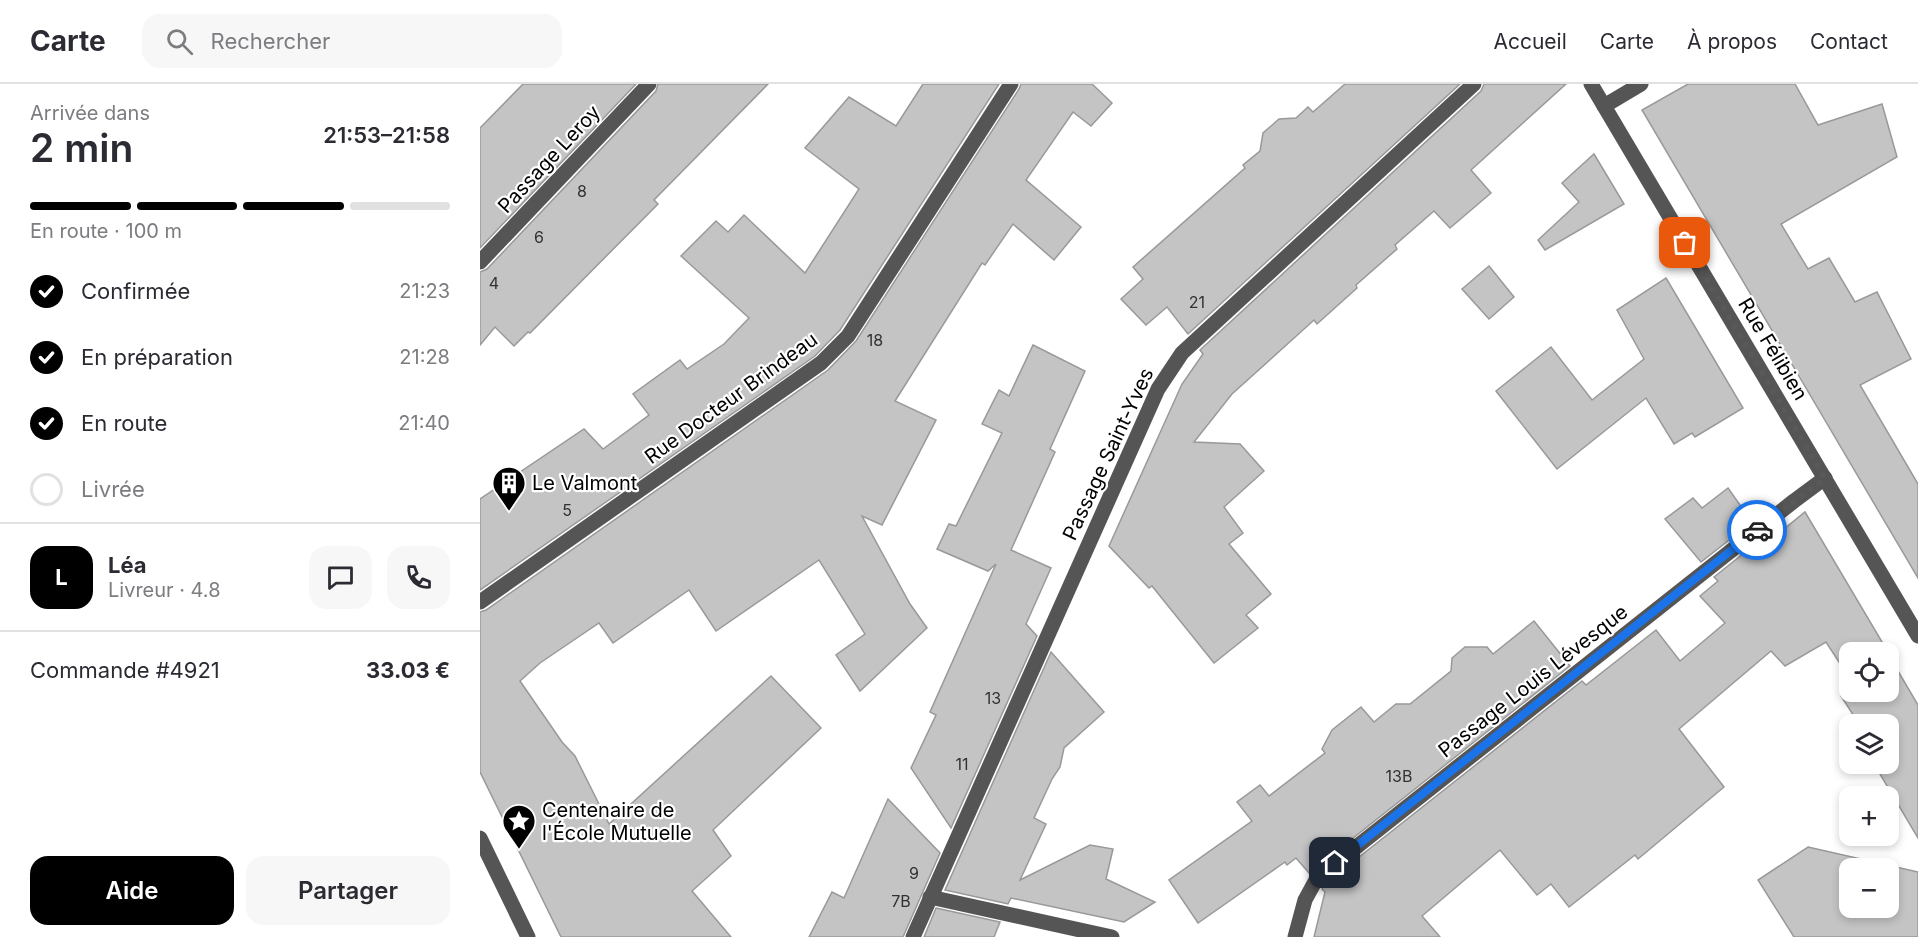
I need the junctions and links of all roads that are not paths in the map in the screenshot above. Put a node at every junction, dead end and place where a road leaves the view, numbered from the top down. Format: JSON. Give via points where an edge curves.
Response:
{"nodes":[{"id":1,"x":649,"y":84,"type":"edge"},
{"id":2,"x":1011,"y":84,"type":"edge"},
{"id":3,"x":1474,"y":84,"type":"edge"},
{"id":4,"x":1591,"y":84,"type":"edge"},
{"id":5,"x":1641,"y":84,"type":"edge"},
{"id":6,"x":1604,"y":106,"type":"junction"},
{"id":7,"x":480,"y":262,"type":"edge"},
{"id":8,"x":1825,"y":478,"type":"junction"},
{"id":9,"x":480,"y":602,"type":"edge"},
{"id":10,"x":1918,"y":636,"type":"edge"},
{"id":11,"x":480,"y":838,"type":"edge"},
{"id":12,"x":930,"y":897,"type":"junction"},
{"id":13,"x":528,"y":937,"type":"edge"},
{"id":14,"x":913,"y":937,"type":"edge"},
{"id":15,"x":1112,"y":937,"type":"edge"},
{"id":16,"x":1295,"y":937,"type":"edge"}],
"edges":[{"from":1,"to":7,"type":"street","name":"Passage Leroy"},
{"from":2,"to":9,"type":"street","name":"Rue Docteur Brindeau","via":[[848,336],[821,363]]},
{"from":3,"to":12,"type":"street","name":"Passage Saint-Yves","via":[[1182,353],[1158,389]]},
{"from":4,"to":6,"type":"street","name":"Rue Félibien"},
{"from":5,"to":6,"type":"street"},
{"from":6,"to":8,"type":"street","name":"Rue Félibien"},
{"from":8,"to":10,"type":"street","name":"Rue Félibien"},
{"from":8,"to":16,"type":"street","name":"Passage Louis Lévesque","via":[[1317,878],[1305,900]]},
{"from":11,"to":13,"type":"street"},
{"from":12,"to":14,"type":"street","name":"Passage Saint-Yves"},
{"from":12,"to":15,"type":"street"}]}
